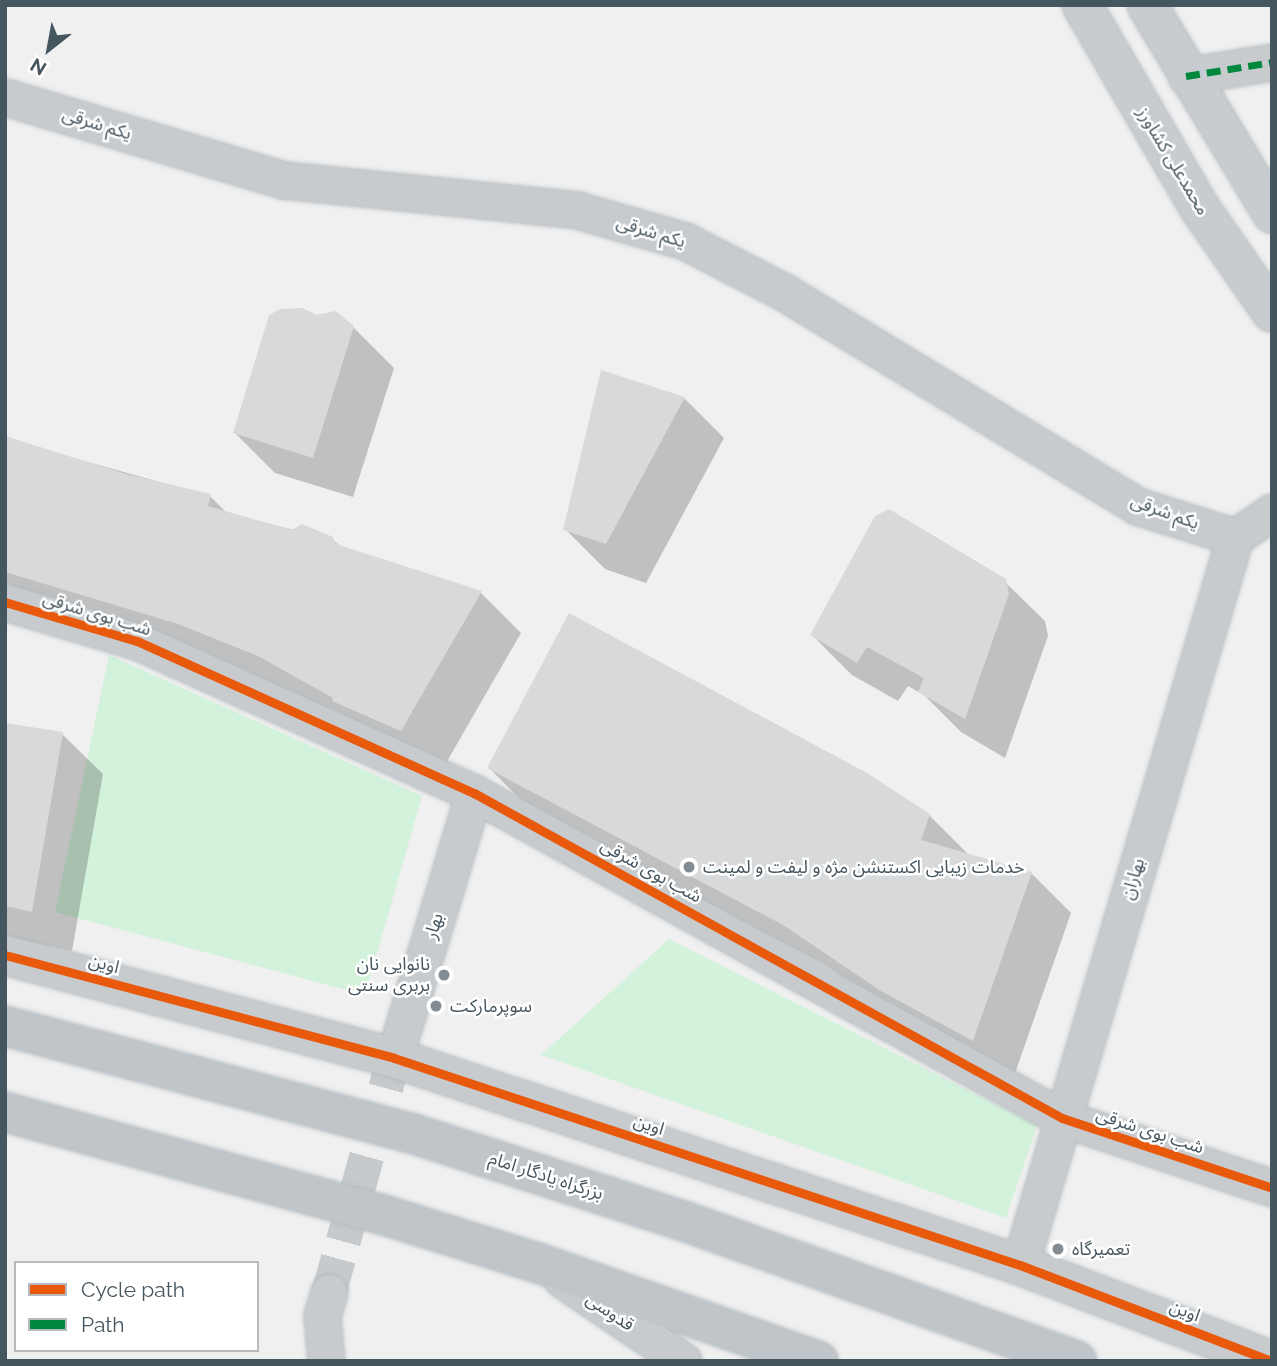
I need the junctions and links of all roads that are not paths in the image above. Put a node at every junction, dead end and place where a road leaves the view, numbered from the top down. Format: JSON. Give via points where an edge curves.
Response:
{"nodes":[{"id":1,"x":1082,"y":5,"type":"edge"},
{"id":2,"x":1147,"y":5,"type":"edge"},
{"id":3,"x":1272,"y":62,"type":"edge"},
{"id":4,"x":1186,"y":76,"type":"junction"},
{"id":5,"x":5,"y":97,"type":"edge"},
{"id":6,"x":1272,"y":213,"type":"edge"},
{"id":7,"x":1272,"y":312,"type":"edge"},
{"id":8,"x":1272,"y":512,"type":"edge"},
{"id":9,"x":1235,"y":537,"type":"junction"},
{"id":10,"x":5,"y":602,"type":"edge"},
{"id":11,"x":474,"y":793,"type":"junction"},
{"id":12,"x":5,"y":955,"type":"edge"},
{"id":13,"x":5,"y":1026,"type":"edge"},
{"id":14,"x":394,"y":1058,"type":"junction"},
{"id":15,"x":5,"y":1112,"type":"edge"},
{"id":16,"x":1062,"y":1118,"type":"junction"},
{"id":17,"x":1272,"y":1188,"type":"edge"},
{"id":18,"x":538,"y":1263,"type":"junction"},
{"id":19,"x":1020,"y":1265,"type":"junction"},
{"id":20,"x":329,"y":1292,"type":"tunnel mouth"},
{"id":21,"x":326,"y":1361,"type":"edge"},
{"id":22,"x":683,"y":1361,"type":"edge"},
{"id":23,"x":818,"y":1361,"type":"edge"},
{"id":24,"x":1077,"y":1361,"type":"edge"},
{"id":25,"x":1271,"y":1361,"type":"edge"}],
"edges":[{"from":1,"to":7,"type":"main road","name":"محمدعلی کشاورز","via":[[1199,207]]},
{"from":2,"to":4,"type":"main road"},
{"from":3,"to":4,"type":"street"},
{"from":4,"to":6,"type":"main road"},
{"from":5,"to":9,"type":"street","name":"یکم شرقی","via":[[284,180],[577,210],[685,241],[784,292],[1138,506]]},
{"from":8,"to":9,"type":"street"},
{"from":9,"to":16,"type":"street","name":"بهاران"},
{"from":10,"to":11,"type":"street","name":"شب بوی شرقی","via":[[137,641]]},
{"from":11,"to":14,"type":"street","name":"بهار"},
{"from":11,"to":16,"type":"street","name":"شب بوی شرقی"},
{"from":12,"to":14,"type":"street","name":"اوین"},
{"from":13,"to":24,"type":"highway","name":"بزرگراه یادگار امام","via":[[411,1133],[681,1220]]},
{"from":14,"to":19,"type":"street","name":"اوین"},
{"from":15,"to":18,"type":"highway","via":[[384,1215]]},
{"from":16,"to":17,"type":"street","name":"شب بوی شرقی"},
{"from":16,"to":19,"type":"street","name":"بهاران"},
{"from":18,"to":22,"type":"street","name":"قدوسی"},
{"from":18,"to":23,"type":"highway"},
{"from":19,"to":25,"type":"street","name":"اوین"},
{"from":20,"to":21,"type":"street","via":[[322,1315]]}]}
